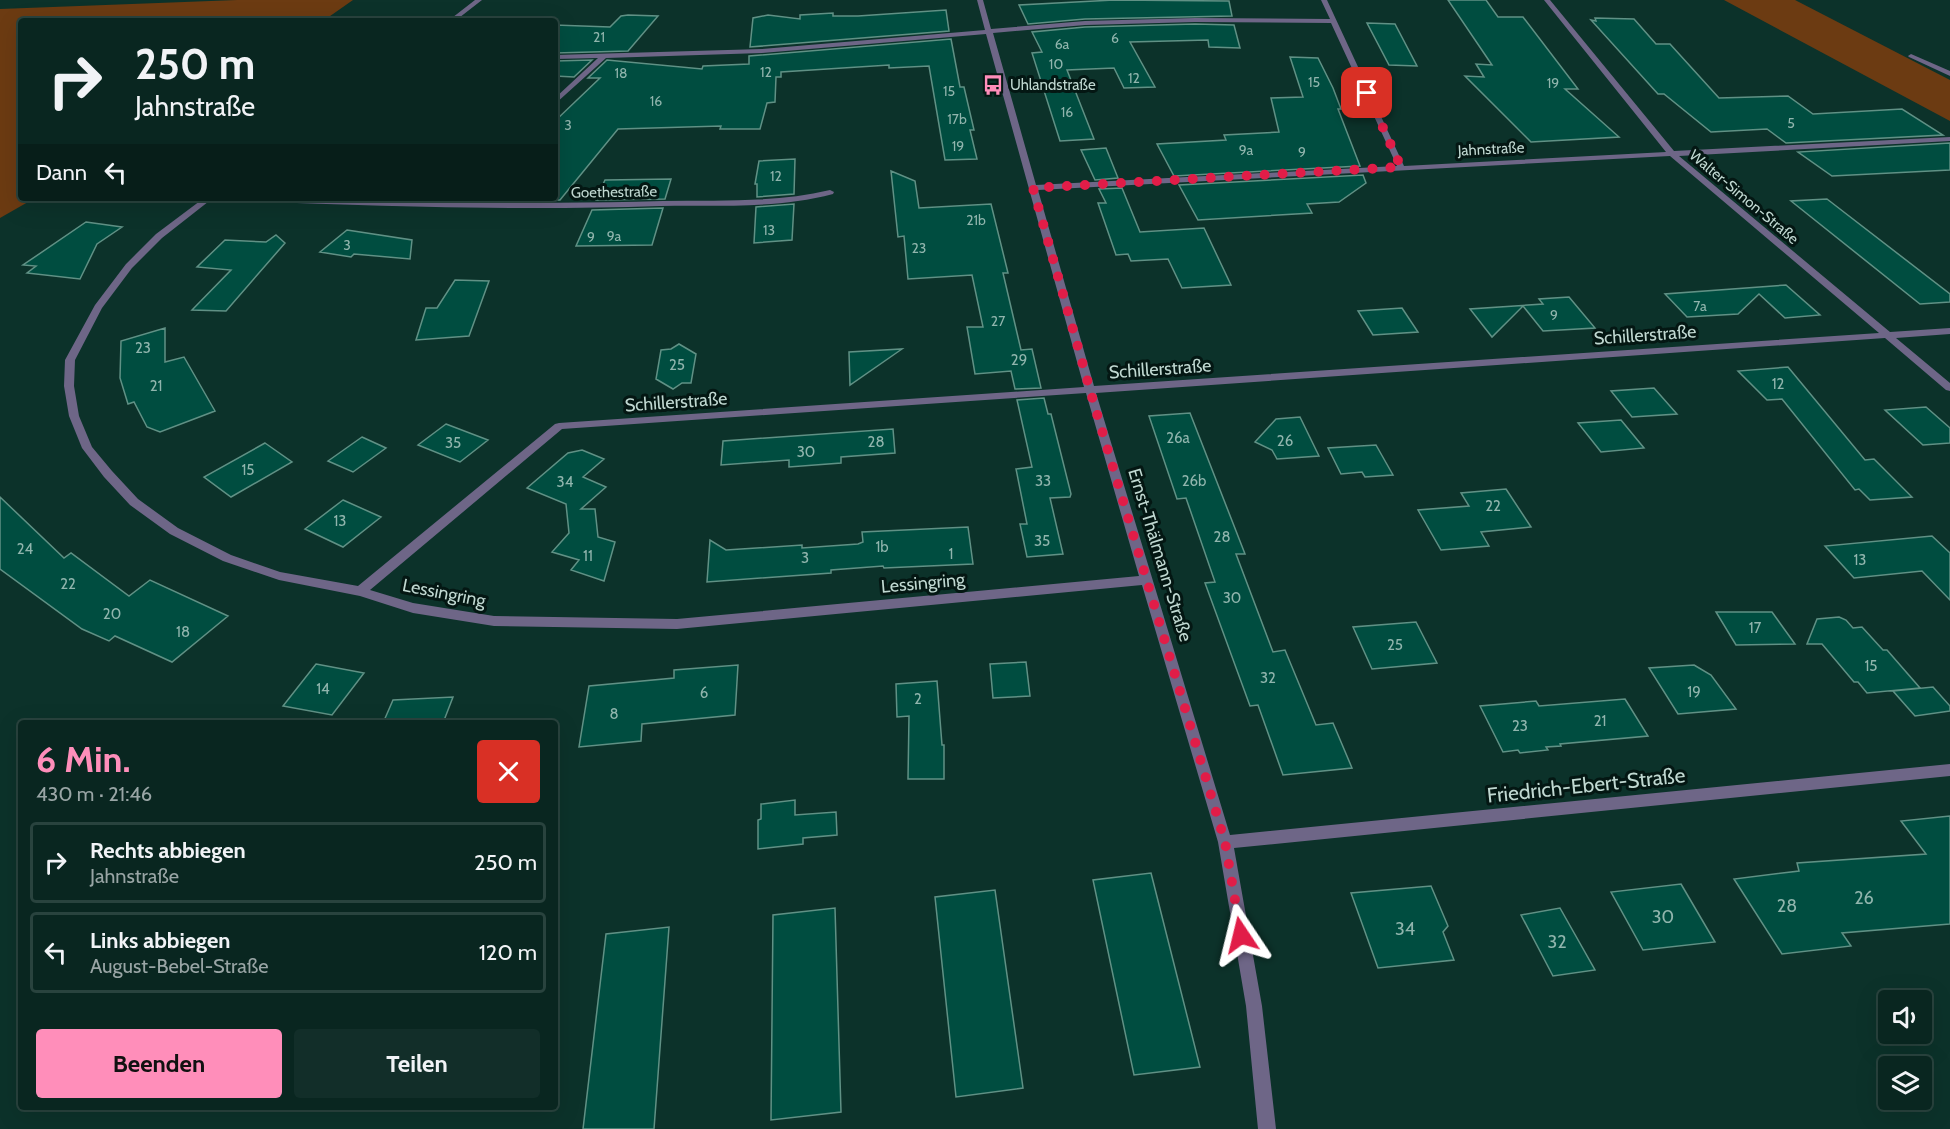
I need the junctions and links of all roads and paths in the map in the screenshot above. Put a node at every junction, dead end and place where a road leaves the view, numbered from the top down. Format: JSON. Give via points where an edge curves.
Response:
{"nodes":[{"id":1,"x":479,"y":0,"type":"edge"},
{"id":2,"x":980,"y":0,"type":"edge"},
{"id":3,"x":1324,"y":0,"type":"edge"},
{"id":4,"x":1547,"y":0,"type":"edge"},
{"id":5,"x":455,"y":18,"type":"edge"},
{"id":6,"x":1334,"y":21,"type":"junction"},
{"id":7,"x":989,"y":30,"type":"junction"},
{"id":8,"x":604,"y":56,"type":"junction"},
{"id":9,"x":1911,"y":56,"type":"dead end"},
{"id":10,"x":558,"y":57,"type":"edge"},
{"id":11,"x":1950,"y":74,"type":"edge"},
{"id":12,"x":558,"y":99,"type":"edge"},
{"id":13,"x":1950,"y":139,"type":"edge"},
{"id":14,"x":1670,"y":152,"type":"junction"},
{"id":15,"x":1401,"y":167,"type":"junction"},
{"id":16,"x":1033,"y":188,"type":"junction"},
{"id":17,"x":830,"y":192,"type":"dead end"},
{"id":18,"x":205,"y":201,"type":"edge"},
{"id":19,"x":303,"y":201,"type":"edge"},
{"id":20,"x":450,"y":201,"type":"edge"},
{"id":21,"x":445,"y":206,"type":"junction"},
{"id":22,"x":1950,"y":331,"type":"edge"},
{"id":23,"x":1886,"y":335,"type":"junction"},
{"id":24,"x":1950,"y":388,"type":"edge"},
{"id":25,"x":1090,"y":391,"type":"junction"},
{"id":26,"x":1146,"y":580,"type":"junction"},
{"id":27,"x":360,"y":591,"type":"junction"},
{"id":28,"x":1950,"y":770,"type":"edge"},
{"id":29,"x":1225,"y":842,"type":"junction"},
{"id":30,"x":1267,"y":1129,"type":"edge"}],
"edges":[{"from":1,"to":5,"type":"street"},
{"from":2,"to":7,"type":"street","name":"Ernst-Thälmann-Straße"},
{"from":3,"to":6,"type":"street"},
{"from":4,"to":14,"type":"street","name":"Walter-Simon-Straße"},
{"from":6,"to":7,"type":"street","via":[[1142,21]]},
{"from":6,"to":15,"type":"street"},
{"from":7,"to":8,"type":"street","via":[[762,51]]},
{"from":7,"to":16,"type":"street","name":"Ernst-Thälmann-Straße"},
{"from":8,"to":10,"type":"street"},
{"from":8,"to":12,"type":"street"},
{"from":9,"to":11,"type":"street"},
{"from":13,"to":14,"type":"street","name":"Jahnstraße"},
{"from":14,"to":15,"type":"street","name":"Jahnstraße"},
{"from":14,"to":23,"type":"street","name":"Walter-Simon-Straße"},
{"from":15,"to":16,"type":"street","name":"Jahnstraße"},
{"from":16,"to":25,"type":"street","name":"Ernst-Thälmann-Straße"},
{"from":17,"to":21,"type":"street","name":"Goethestraße","via":[[768,200],[616,206]]},
{"from":18,"to":27,"type":"street","name":"Lessingring","via":[[159,236],[129,266],[98,307],[70,360],[74,416],[87,448],[108,474],[134,502],[174,531],[228,558],[279,576]]},
{"from":19,"to":21,"type":"street","name":"Goethestraße"},
{"from":20,"to":21,"type":"street"},
{"from":22,"to":23,"type":"street","name":"Schillerstraße"},
{"from":23,"to":24,"type":"street","name":"Walter-Simon-Straße"},
{"from":23,"to":25,"type":"street","name":"Schillerstraße"},
{"from":25,"to":26,"type":"street","name":"Ernst-Thälmann-Straße"},
{"from":25,"to":27,"type":"street","name":"Schillerstraße","via":[[559,426]]},
{"from":26,"to":27,"type":"street","name":"Lessingring","via":[[677,624],[494,621],[412,608]]},
{"from":26,"to":29,"type":"street","name":"Ernst-Thälmann-Straße"},
{"from":28,"to":29,"type":"street","name":"Friedrich-Ebert-Straße"},
{"from":29,"to":30,"type":"street","name":"Ernst-Thälmann-Straße","via":[[1254,1006]]}]}
